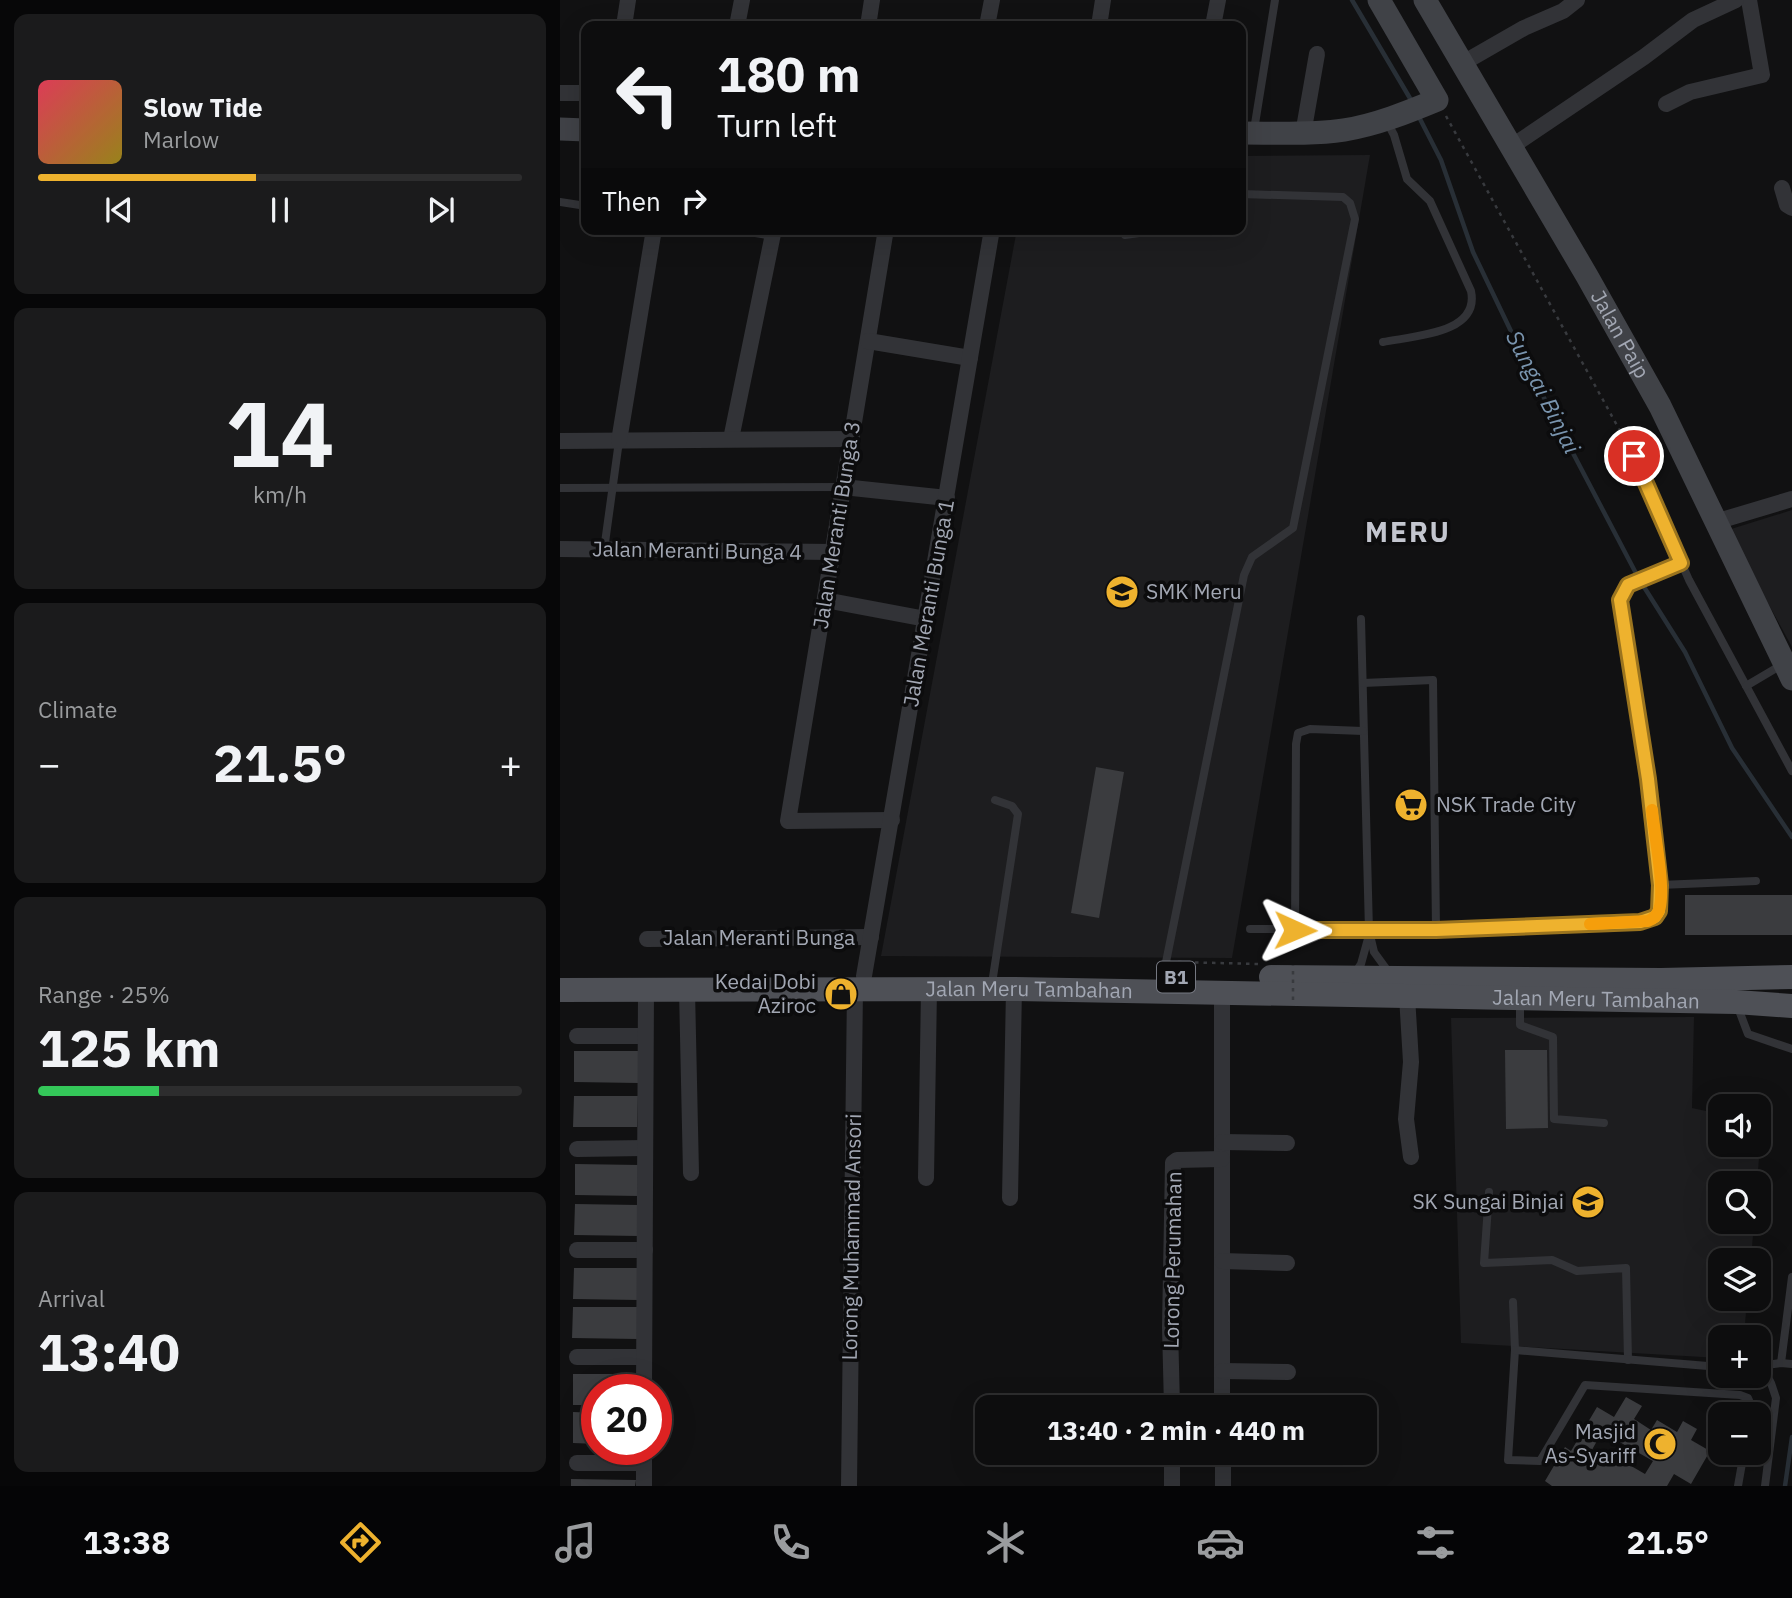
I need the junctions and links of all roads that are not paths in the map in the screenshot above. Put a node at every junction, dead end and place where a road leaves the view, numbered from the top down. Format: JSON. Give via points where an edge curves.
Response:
{"nodes":[{"id":1,"x":628,"y":0,"type":"edge"},
{"id":2,"x":742,"y":0,"type":"edge"},
{"id":3,"x":872,"y":0,"type":"edge"},
{"id":4,"x":992,"y":0,"type":"edge"},
{"id":5,"x":1103,"y":0,"type":"edge"},
{"id":6,"x":1218,"y":0,"type":"edge"},
{"id":7,"x":1275,"y":0,"type":"edge"},
{"id":8,"x":1378,"y":0,"type":"edge"},
{"id":9,"x":1425,"y":0,"type":"edge"},
{"id":10,"x":1577,"y":0,"type":"edge"},
{"id":11,"x":1736,"y":0,"type":"edge"},
{"id":12,"x":1749,"y":0,"type":"edge"},
{"id":13,"x":625,"y":21,"type":"edge"},
{"id":14,"x":738,"y":21,"type":"edge"},
{"id":15,"x":869,"y":21,"type":"edge"},
{"id":16,"x":988,"y":21,"type":"edge"},
{"id":17,"x":1100,"y":21,"type":"edge"},
{"id":18,"x":1214,"y":21,"type":"edge"},
{"id":19,"x":1317,"y":54,"type":"dead end"},
{"id":20,"x":1463,"y":63,"type":"junction"},
{"id":21,"x":561,"y":93,"type":"edge"},
{"id":22,"x":581,"y":93,"type":"edge"},
{"id":23,"x":1666,"y":104,"type":"dead end"},
{"id":24,"x":1391,"y":118,"type":"junction"},
{"id":25,"x":560,"y":130,"type":"edge"},
{"id":26,"x":581,"y":130,"type":"edge"},
{"id":27,"x":1247,"y":133,"type":"edge"},
{"id":28,"x":1303,"y":134,"type":"junction"},
{"id":29,"x":1511,"y":147,"type":"junction"},
{"id":30,"x":1782,"y":188,"type":"dead end"},
{"id":31,"x":1246,"y":194,"type":"edge"},
{"id":32,"x":560,"y":202,"type":"edge"},
{"id":33,"x":581,"y":205,"type":"edge"},
{"id":34,"x":1792,"y":208,"type":"edge"},
{"id":35,"x":653,"y":235,"type":"edge"},
{"id":36,"x":773,"y":235,"type":"edge"},
{"id":37,"x":885,"y":235,"type":"edge"},
{"id":38,"x":991,"y":235,"type":"edge"},
{"id":39,"x":868,"y":341,"type":"junction"},
{"id":40,"x":1383,"y":342,"type":"dead end"},
{"id":41,"x":970,"y":358,"type":"junction"},
{"id":42,"x":731,"y":439,"type":"junction"},
{"id":43,"x":852,"y":439,"type":"junction"},
{"id":44,"x":560,"y":441,"type":"edge"},
{"id":45,"x":619,"y":441,"type":"junction"},
{"id":46,"x":1634,"y":456,"type":"road end"},
{"id":47,"x":843,"y":486,"type":"junction"},
{"id":48,"x":613,"y":487,"type":"junction"},
{"id":49,"x":560,"y":488,"type":"edge"},
{"id":50,"x":947,"y":498,"type":"junction"},
{"id":51,"x":1792,"y":499,"type":"edge"},
{"id":52,"x":1715,"y":522,"type":"junction"},
{"id":53,"x":560,"y":548,"type":"edge"},
{"id":54,"x":604,"y":550,"type":"junction"},
{"id":55,"x":833,"y":552,"type":"junction"},
{"id":56,"x":1681,"y":563,"type":"junction"},
{"id":57,"x":825,"y":600,"type":"junction"},
{"id":58,"x":926,"y":619,"type":"junction"},
{"id":59,"x":1361,"y":619,"type":"dead end"},
{"id":60,"x":1788,"y":671,"type":"edge"},
{"id":61,"x":1363,"y":683,"type":"junction"},
{"id":62,"x":1746,"y":686,"type":"junction"},
{"id":63,"x":1363,"y":731,"type":"junction"},
{"id":64,"x":1792,"y":771,"type":"edge"},
{"id":65,"x":995,"y":800,"type":"dead end"},
{"id":66,"x":892,"y":820,"type":"junction"},
{"id":67,"x":1756,"y":881,"type":"dead end"},
{"id":68,"x":1660,"y":885,"type":"junction"},
{"id":69,"x":1250,"y":929,"type":"dead end"},
{"id":70,"x":1295,"y":930,"type":"junction"},
{"id":71,"x":1436,"y":930,"type":"junction"},
{"id":72,"x":1370,"y":931,"type":"junction"},
{"id":73,"x":872,"y":937,"type":"junction"},
{"id":74,"x":647,"y":939,"type":"dead end"},
{"id":75,"x":1164,"y":969,"type":"junction"},
{"id":76,"x":560,"y":975,"type":"edge"},
{"id":77,"x":993,"y":976,"type":"junction"},
{"id":78,"x":1352,"y":977,"type":"junction"},
{"id":79,"x":1792,"y":977,"type":"edge"},
{"id":80,"x":859,"y":982,"type":"junction"},
{"id":81,"x":1399,"y":987,"type":"junction"},
{"id":82,"x":929,"y":989,"type":"junction"},
{"id":83,"x":1014,"y":989,"type":"junction"},
{"id":84,"x":560,"y":990,"type":"edge"},
{"id":85,"x":687,"y":990,"type":"junction"},
{"id":86,"x":646,"y":991,"type":"junction"},
{"id":87,"x":1222,"y":992,"type":"junction"},
{"id":88,"x":1520,"y":999,"type":"junction"},
{"id":89,"x":1736,"y":1002,"type":"junction"},
{"id":90,"x":1792,"y":1006,"type":"edge"},
{"id":91,"x":577,"y":1036,"type":"dead end"},
{"id":92,"x":645,"y":1036,"type":"junction"},
{"id":93,"x":1792,"y":1049,"type":"edge"},
{"id":94,"x":1604,"y":1123,"type":"dead end"},
{"id":95,"x":1222,"y":1142,"type":"junction"},
{"id":96,"x":1287,"y":1143,"type":"dead end"},
{"id":97,"x":645,"y":1148,"type":"junction"},
{"id":98,"x":577,"y":1149,"type":"dead end"},
{"id":99,"x":1410,"y":1157,"type":"dead end"},
{"id":100,"x":1222,"y":1159,"type":"junction"},
{"id":101,"x":691,"y":1173,"type":"dead end"},
{"id":102,"x":926,"y":1178,"type":"dead end"},
{"id":103,"x":1489,"y":1192,"type":"dead end"},
{"id":104,"x":1010,"y":1198,"type":"dead end"},
{"id":105,"x":577,"y":1250,"type":"dead end"},
{"id":106,"x":645,"y":1250,"type":"junction"},
{"id":107,"x":1222,"y":1261,"type":"junction"},
{"id":108,"x":1287,"y":1263,"type":"dead end"},
{"id":109,"x":1792,"y":1278,"type":"edge"},
{"id":110,"x":1513,"y":1302,"type":"dead end"},
{"id":111,"x":1515,"y":1350,"type":"junction"},
{"id":112,"x":577,"y":1357,"type":"dead end"},
{"id":113,"x":644,"y":1357,"type":"junction"},
{"id":114,"x":1628,"y":1360,"type":"junction"},
{"id":115,"x":1787,"y":1363,"type":"edge"},
{"id":116,"x":1708,"y":1366,"type":"edge"},
{"id":117,"x":1222,"y":1371,"type":"junction"},
{"id":118,"x":1288,"y":1372,"type":"dead end"},
{"id":119,"x":644,"y":1374,"type":"edge"},
{"id":120,"x":1771,"y":1383,"type":"edge"},
{"id":121,"x":1172,"y":1395,"type":"edge"},
{"id":122,"x":1222,"y":1395,"type":"edge"},
{"id":123,"x":1750,"y":1402,"type":"edge"},
{"id":124,"x":577,"y":1463,"type":"dead end"},
{"id":125,"x":581,"y":1463,"type":"edge"},
{"id":126,"x":644,"y":1465,"type":"edge"},
{"id":127,"x":1172,"y":1465,"type":"edge"},
{"id":128,"x":1223,"y":1465,"type":"edge"},
{"id":129,"x":1742,"y":1465,"type":"edge"},
{"id":130,"x":644,"y":1486,"type":"edge"},
{"id":131,"x":849,"y":1486,"type":"edge"},
{"id":132,"x":1172,"y":1486,"type":"edge"},
{"id":133,"x":1223,"y":1486,"type":"edge"},
{"id":134,"x":1738,"y":1486,"type":"edge"},
{"id":135,"x":1765,"y":1486,"type":"edge"}],
"edges":[{"from":1,"to":13,"type":"street"},
{"from":2,"to":14,"type":"street"},
{"from":3,"to":15,"type":"street"},
{"from":4,"to":16,"type":"street"},
{"from":5,"to":17,"type":"street"},
{"from":6,"to":18,"type":"street"},
{"from":7,"to":27,"type":"lane"},
{"from":8,"to":24,"type":"street","via":[[1431,102]]},
{"from":9,"to":20,"type":"street","name":"Jalan Paip"},
{"from":10,"to":20,"type":"street"},
{"from":11,"to":29,"type":"street","via":[[1693,20]]},
{"from":12,"to":23,"type":"street","via":[[1762,75],[1690,92]]},
{"from":19,"to":28,"type":"street"},
{"from":20,"to":29,"type":"street","name":"Jalan Paip"},
{"from":21,"to":22,"type":"street"},
{"from":24,"to":28,"type":"street","via":[[1346,130]]},
{"from":24,"to":40,"type":"lane","via":[[1407,179],[1428,197],[1441,220],[1472,301],[1460,323]]},
{"from":25,"to":26,"type":"street"},
{"from":27,"to":28,"type":"street"},
{"from":29,"to":52,"type":"street","name":"Jalan Paip","via":[[1660,405]]},
{"from":30,"to":34,"type":"street"},
{"from":31,"to":75,"type":"lane","via":[[1343,197],[1355,219],[1293,528],[1252,557],[1244,575]]},
{"from":32,"to":33,"type":"lane"},
{"from":35,"to":45,"type":"street"},
{"from":36,"to":42,"type":"street"},
{"from":37,"to":39,"type":"street","name":"Jalan Meranti Bunga 3"},
{"from":38,"to":41,"type":"street","name":"Jalan Meranti Bunga 1"},
{"from":39,"to":41,"type":"street"},
{"from":39,"to":43,"type":"street","name":"Jalan Meranti Bunga 3"},
{"from":41,"to":50,"type":"street","name":"Jalan Meranti Bunga 1"},
{"from":42,"to":43,"type":"street"},
{"from":42,"to":45,"type":"street"},
{"from":43,"to":47,"type":"street","name":"Jalan Meranti Bunga 3"},
{"from":44,"to":45,"type":"street"},
{"from":45,"to":48,"type":"lane"},
{"from":46,"to":56,"type":"lane"},
{"from":47,"to":48,"type":"lane"},
{"from":47,"to":50,"type":"street"},
{"from":47,"to":55,"type":"street","name":"Jalan Meranti Bunga 3"},
{"from":48,"to":49,"type":"lane"},
{"from":48,"to":54,"type":"lane"},
{"from":50,"to":58,"type":"street","name":"Jalan Meranti Bunga 1"},
{"from":51,"to":52,"type":"street"},
{"from":52,"to":60,"type":"street","name":"Jalan Paip"},
{"from":53,"to":54,"type":"street","name":"Jalan Meranti Bunga 4"},
{"from":54,"to":55,"type":"street","name":"Jalan Meranti Bunga 4"},
{"from":55,"to":57,"type":"street","name":"Jalan Meranti Bunga 3"},
{"from":56,"to":62,"type":"lane"},
{"from":56,"to":68,"type":"lane","via":[[1628,585],[1620,600]]},
{"from":57,"to":58,"type":"street"},
{"from":57,"to":66,"type":"street","name":"Jalan Meranti Bunga 3","via":[[788,821]]},
{"from":58,"to":66,"type":"street","name":"Jalan Meranti Bunga 1"},
{"from":59,"to":61,"type":"lane"},
{"from":60,"to":62,"type":"lane"},
{"from":61,"to":63,"type":"lane"},
{"from":61,"to":71,"type":"lane","via":[[1433,680]]},
{"from":62,"to":64,"type":"lane"},
{"from":63,"to":70,"type":"lane","via":[[1310,729],[1298,733]]},
{"from":63,"to":72,"type":"lane"},
{"from":65,"to":77,"type":"lane","via":[[1012,806],[1018,814]]},
{"from":66,"to":73,"type":"street","name":"Jalan Meranti Bunga 1"},
{"from":67,"to":68,"type":"lane"},
{"from":68,"to":71,"type":"lane","via":[[1659,911],[1648,921]]},
{"from":69,"to":70,"type":"lane"},
{"from":70,"to":72,"type":"lane"},
{"from":71,"to":72,"type":"lane"},
{"from":72,"to":78,"type":"lane","via":[[1361,964]]},
{"from":72,"to":81,"type":"lane","via":[[1374,952]]},
{"from":73,"to":74,"type":"street","name":"Jalan Meranti Bunga"},
{"from":73,"to":80,"type":"street","name":"Jalan Meranti Bunga 1"},
{"from":75,"to":77,"type":"main road","name":"Jalan Meru Tambahan","number":"B1"},
{"from":75,"to":78,"type":"main road","name":"Jalan Meru Tambahan","number":"B1"},
{"from":76,"to":80,"type":"main road","name":"Jalan Meru Tambahan","number":"B1"},
{"from":77,"to":80,"type":"main road","name":"Jalan Meru Tambahan","number":"B1"},
{"from":78,"to":81,"type":"main road","name":"Jalan Meru Tambahan","number":"B1"},
{"from":79,"to":81,"type":"main road","name":"Jalan Meru Tambahan","number":"B1"},
{"from":80,"to":82,"type":"main road","name":"Jalan Meru Tambahan","number":"B1"},
{"from":80,"to":85,"type":"main road","name":"Jalan Meru Tambahan","number":"B1"},
{"from":80,"to":131,"type":"street","name":"Lorong Muhammad Ansori"},
{"from":81,"to":87,"type":"main road","name":"Jalan Meru Tambahan","number":"B1"},
{"from":81,"to":88,"type":"main road","name":"Jalan Meru Tambahan","number":"B1"},
{"from":81,"to":99,"type":"street","via":[[1411,1062],[1406,1119]]},
{"from":82,"to":83,"type":"main road","name":"Jalan Meru Tambahan","number":"B1"},
{"from":82,"to":102,"type":"street"},
{"from":83,"to":87,"type":"main road","name":"Jalan Meru Tambahan","number":"B1"},
{"from":83,"to":104,"type":"street"},
{"from":84,"to":86,"type":"main road","name":"Jalan Meru Tambahan","number":"B1"},
{"from":85,"to":86,"type":"main road","name":"Jalan Meru Tambahan","number":"B1"},
{"from":85,"to":101,"type":"street"},
{"from":86,"to":92,"type":"street"},
{"from":87,"to":95,"type":"street"},
{"from":88,"to":89,"type":"main road","name":"Jalan Meru Tambahan","number":"B1"},
{"from":88,"to":94,"type":"lane","via":[[1520,1025],[1553,1037],[1554,1119]]},
{"from":89,"to":90,"type":"main road","name":"Jalan Meru Tambahan","number":"B1"},
{"from":89,"to":93,"type":"lane","via":[[1748,1034]]},
{"from":91,"to":92,"type":"street"},
{"from":92,"to":97,"type":"street"},
{"from":95,"to":96,"type":"street"},
{"from":95,"to":100,"type":"street"},
{"from":97,"to":98,"type":"street"},
{"from":97,"to":106,"type":"street"},
{"from":100,"to":107,"type":"street"},
{"from":100,"to":121,"type":"street","name":"Lorong Perumahan","via":[[1173,1163]]},
{"from":103,"to":114,"type":"lane","via":[[1484,1263],[1552,1260],[1577,1271],[1626,1268]]},
{"from":105,"to":106,"type":"street"},
{"from":106,"to":113,"type":"street"},
{"from":107,"to":108,"type":"street"},
{"from":107,"to":117,"type":"street"},
{"from":109,"to":115,"type":"lane"},
{"from":110,"to":111,"type":"lane"},
{"from":111,"to":114,"type":"lane"},
{"from":111,"to":123,"type":"lane","via":[[1508,1460],[1540,1461],[1585,1385],[1740,1395]]},
{"from":112,"to":113,"type":"street"},
{"from":113,"to":119,"type":"street"},
{"from":114,"to":116,"type":"lane"},
{"from":117,"to":118,"type":"street"},
{"from":117,"to":122,"type":"street"},
{"from":120,"to":135,"type":"lane","via":[[1776,1398]]},
{"from":124,"to":125,"type":"street"},
{"from":126,"to":130,"type":"street"},
{"from":127,"to":132,"type":"street"},
{"from":128,"to":133,"type":"street"},
{"from":129,"to":134,"type":"lane"}]}
